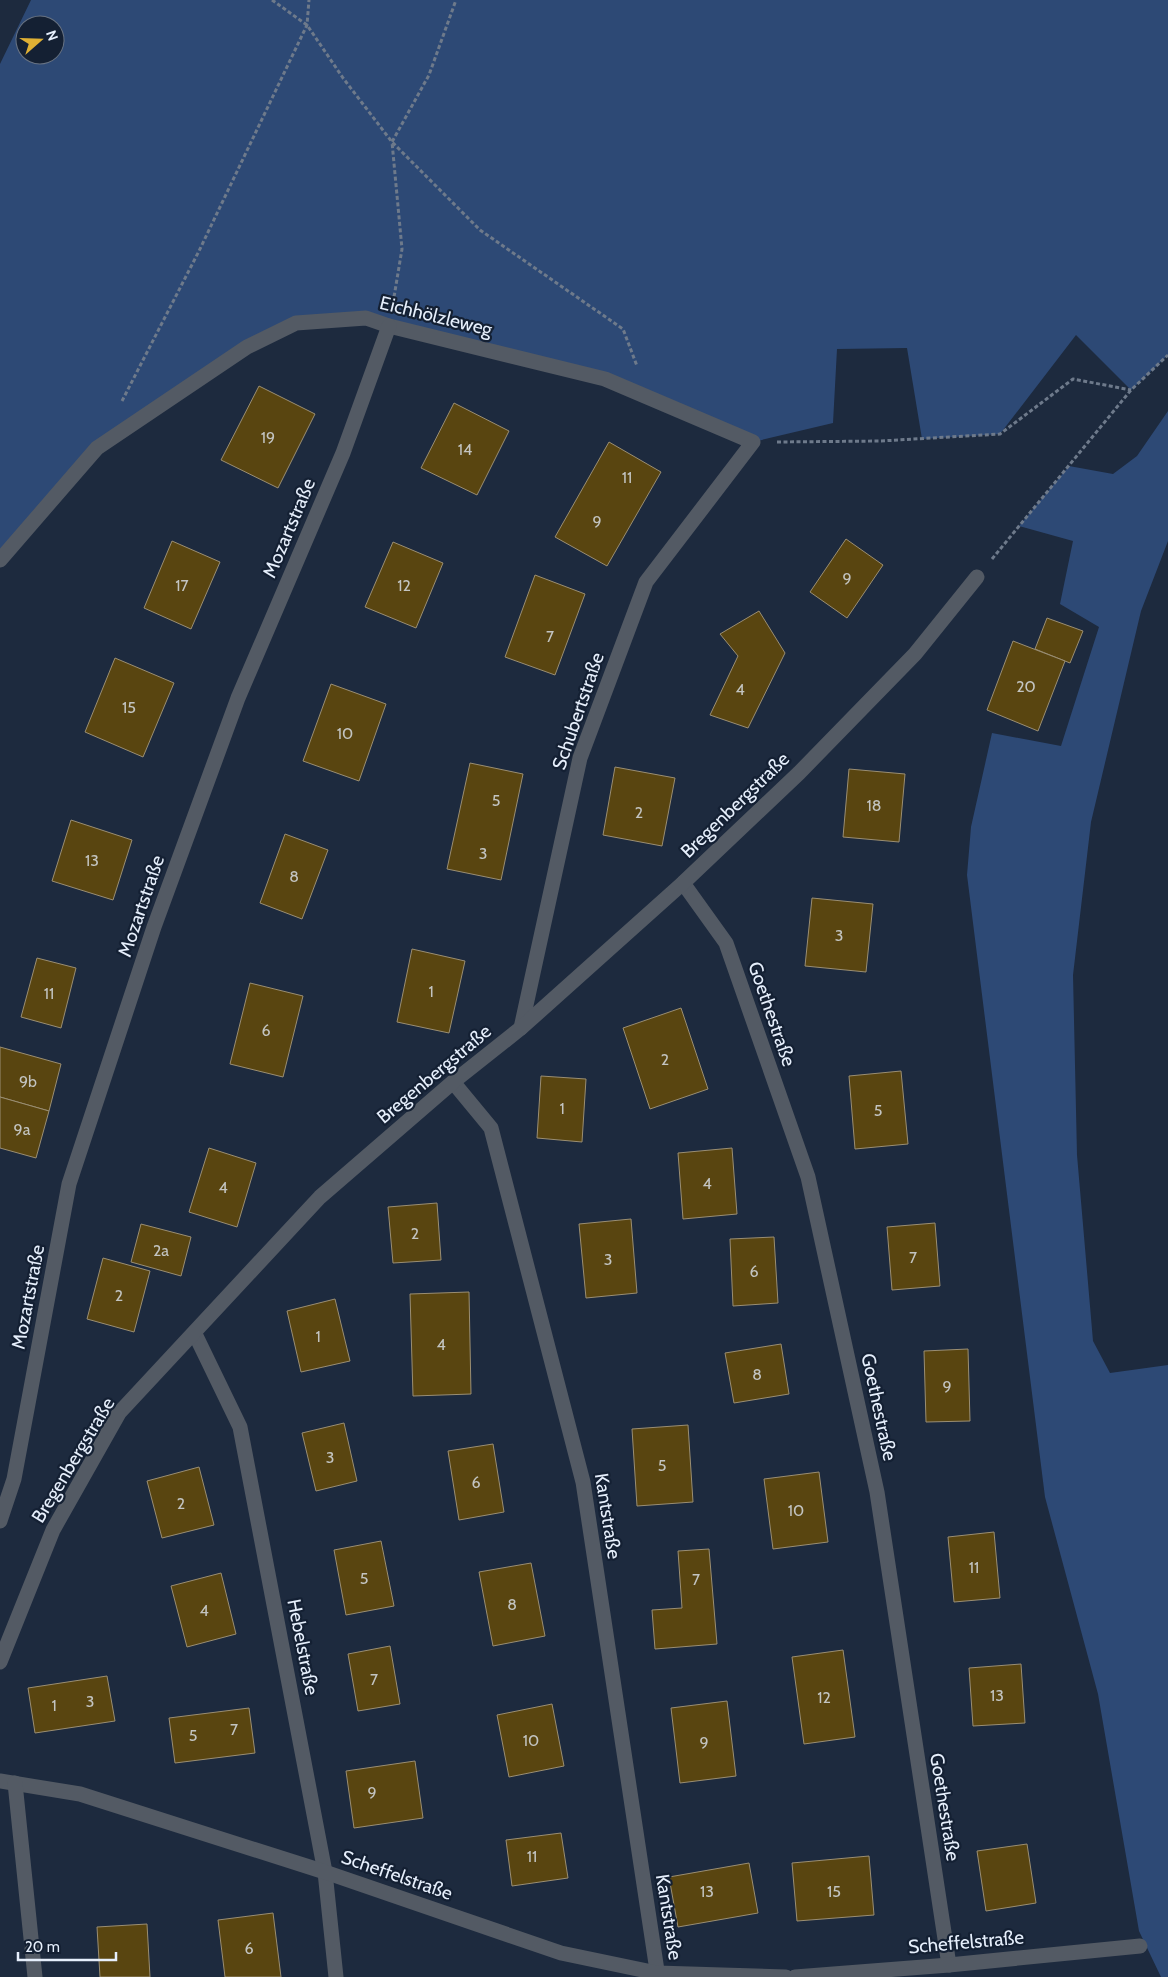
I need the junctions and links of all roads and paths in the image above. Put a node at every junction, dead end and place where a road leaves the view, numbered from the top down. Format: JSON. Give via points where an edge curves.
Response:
{"nodes":[{"id":1,"x":272,"y":0,"type":"edge"},
{"id":2,"x":309,"y":0,"type":"edge"},
{"id":3,"x":456,"y":0,"type":"edge"},
{"id":4,"x":307,"y":25,"type":"junction"},
{"id":5,"x":392,"y":142,"type":"junction"},
{"id":6,"x":389,"y":326,"type":"junction"},
{"id":7,"x":1168,"y":355,"type":"edge"},
{"id":8,"x":1131,"y":390,"type":"junction"},
{"id":9,"x":648,"y":397,"type":"junction"},
{"id":10,"x":120,"y":404,"type":"dead end"},
{"id":11,"x":752,"y":442,"type":"junction"},
{"id":12,"x":0,"y":560,"type":"edge"},
{"id":13,"x":977,"y":578,"type":"joint"},
{"id":14,"x":684,"y":883,"type":"junction"},
{"id":15,"x":520,"y":1028,"type":"junction"},
{"id":16,"x":453,"y":1082,"type":"junction"},
{"id":17,"x":194,"y":1334,"type":"junction"},
{"id":18,"x":0,"y":1520,"type":"edge"},
{"id":19,"x":0,"y":1662,"type":"edge"},
{"id":20,"x":0,"y":1780,"type":"edge"},
{"id":21,"x":15,"y":1783,"type":"junction"},
{"id":22,"x":325,"y":1872,"type":"junction"},
{"id":23,"x":1140,"y":1946,"type":"dead end"},
{"id":24,"x":949,"y":1965,"type":"junction"},
{"id":25,"x":657,"y":1975,"type":"edge"},
{"id":26,"x":35,"y":1977,"type":"edge"},
{"id":27,"x":336,"y":1977,"type":"edge"},
{"id":28,"x":786,"y":1977,"type":"edge"},
{"id":29,"x":795,"y":1977,"type":"edge"}],
"edges":[{"from":1,"to":4,"type":"path"},
{"from":2,"to":4,"type":"path"},
{"from":3,"to":5,"type":"path","via":[[429,75]]},
{"from":4,"to":5,"type":"path"},
{"from":4,"to":10,"type":"path","via":[[200,251]]},
{"from":5,"to":6,"type":"path","via":[[402,249]]},
{"from":5,"to":9,"type":"path","via":[[480,230],[623,329]]},
{"from":6,"to":9,"type":"street","name":"Eichhölzleweg","via":[[605,379]]},
{"from":6,"to":12,"type":"street","name":"Eichhölzleweg","via":[[366,318],[296,323],[247,347],[97,448]]},
{"from":6,"to":18,"type":"street","name":"Mozartstraße","via":[[343,452],[238,698],[154,927],[69,1184],[14,1479]]},
{"from":7,"to":8,"type":"path"},
{"from":8,"to":11,"type":"path","via":[[1073,379],[1000,434],[881,441]]},
{"from":8,"to":13,"type":"path"},
{"from":9,"to":11,"type":"street","name":"Eichhölzleweg"},
{"from":11,"to":15,"type":"street","name":"Schubertstraße","via":[[646,582],[580,758]]},
{"from":13,"to":14,"type":"street","name":"Bregenbergstraße","via":[[914,654],[799,773]]},
{"from":14,"to":15,"type":"street","name":"Bregenbergstraße"},
{"from":14,"to":24,"type":"street","name":"Goethestraße","via":[[726,943],[808,1177],[878,1492]]},
{"from":15,"to":16,"type":"street","name":"Bregenbergstraße"},
{"from":16,"to":17,"type":"street","name":"Bregenbergstraße","via":[[320,1198]]},
{"from":16,"to":25,"type":"street","name":"Kantstraße","via":[[492,1128],[583,1482]]},
{"from":17,"to":19,"type":"street","name":"Bregenbergstraße","via":[[119,1414],[53,1530]]},
{"from":17,"to":22,"type":"street","name":"Hebelstraße","via":[[240,1428]]},
{"from":20,"to":21,"type":"street","name":"Scheffelstraße"},
{"from":21,"to":22,"type":"street","name":"Scheffelstraße","via":[[80,1794]]},
{"from":21,"to":26,"type":"street"},
{"from":22,"to":25,"type":"street","name":"Scheffelstraße","via":[[561,1953]]},
{"from":22,"to":27,"type":"street","name":"Hebelstraße"},
{"from":23,"to":24,"type":"street","name":"Scheffelstraße"},
{"from":24,"to":29,"type":"street","name":"Scheffelstraße"},
{"from":25,"to":28,"type":"street","name":"Scheffelstraße"}]}
